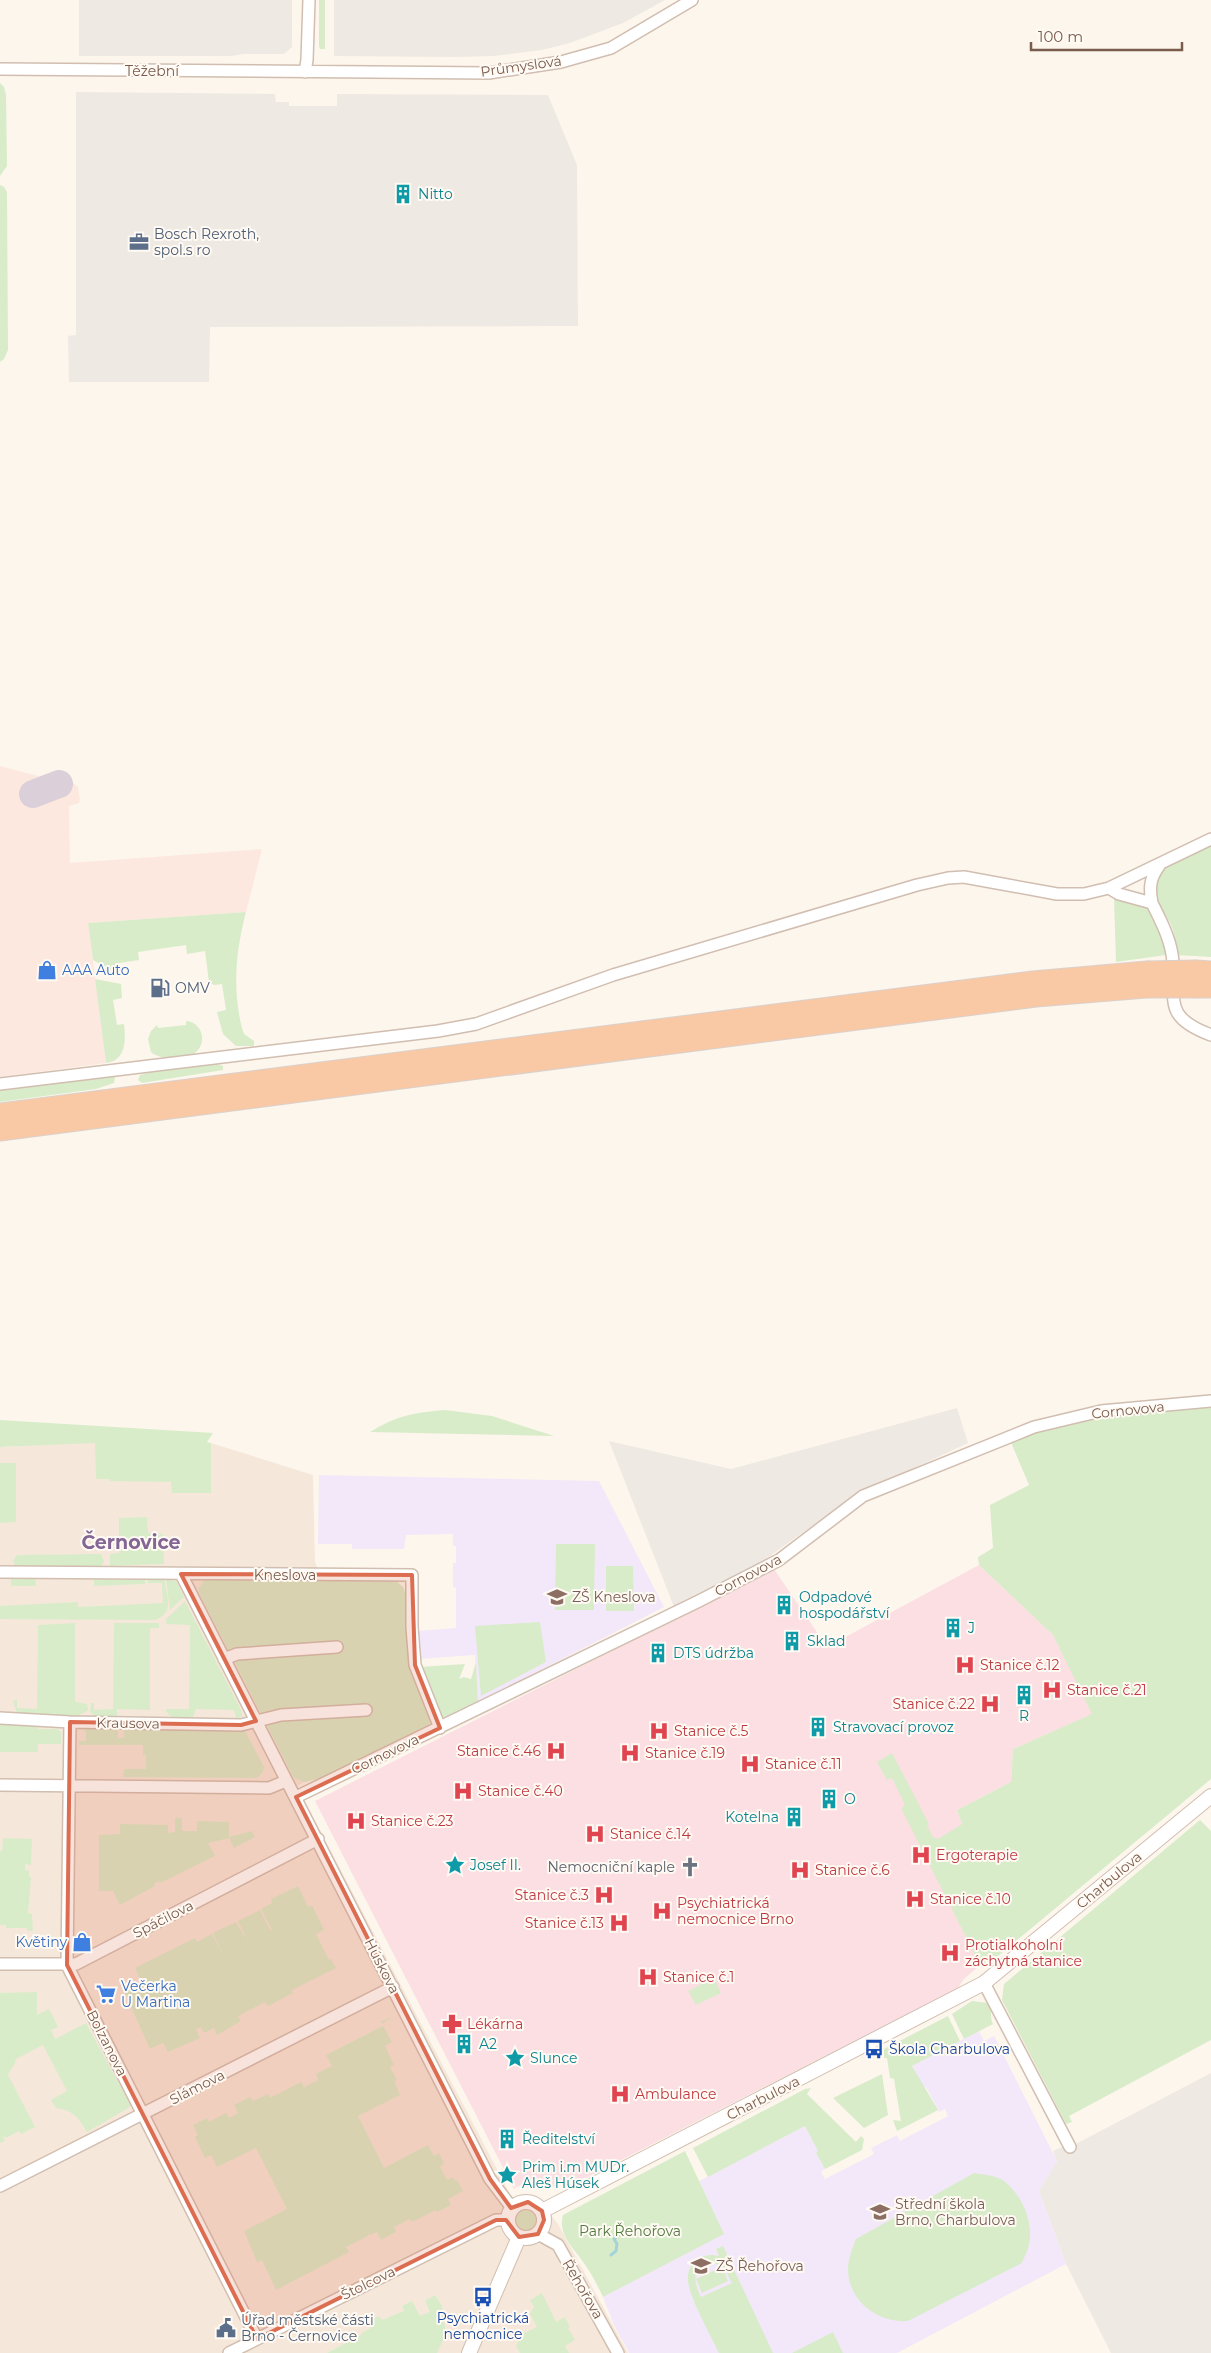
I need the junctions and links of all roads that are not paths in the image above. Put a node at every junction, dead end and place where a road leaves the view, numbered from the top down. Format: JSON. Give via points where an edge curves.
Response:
{"nodes":[{"id":1,"x":308,"y":0,"type":"edge"},
{"id":2,"x":692,"y":0,"type":"edge"},
{"id":3,"x":0,"y":70,"type":"edge"},
{"id":4,"x":305,"y":72,"type":"junction"},
{"id":5,"x":1211,"y":839,"type":"edge"},
{"id":6,"x":1160,"y":864,"type":"junction"},
{"id":7,"x":1109,"y":888,"type":"junction"},
{"id":8,"x":1152,"y":903,"type":"junction"},
{"id":9,"x":1204,"y":979,"type":"edge"},
{"id":10,"x":1147,"y":980,"type":"junction"},
{"id":11,"x":1211,"y":1035,"type":"edge"},
{"id":12,"x":0,"y":1084,"type":"edge"},
{"id":13,"x":0,"y":1113,"type":"edge"},
{"id":14,"x":0,"y":1130,"type":"edge"},
{"id":15,"x":1211,"y":1401,"type":"edge"},
{"id":16,"x":0,"y":1572,"type":"edge"},
{"id":17,"x":181,"y":1574,"type":"junction"},
{"id":18,"x":337,"y":1647,"type":"dead end"},
{"id":19,"x":224,"y":1659,"type":"junction"},
{"id":20,"x":366,"y":1710,"type":"dead end"},
{"id":21,"x":0,"y":1718,"type":"edge"},
{"id":22,"x":70,"y":1722,"type":"junction"},
{"id":23,"x":256,"y":1722,"type":"junction"},
{"id":24,"x":440,"y":1728,"type":"junction"},
{"id":25,"x":286,"y":1781,"type":"junction"},
{"id":26,"x":0,"y":1785,"type":"edge"},
{"id":27,"x":68,"y":1786,"type":"junction"},
{"id":28,"x":1211,"y":1796,"type":"edge"},
{"id":29,"x":296,"y":1797,"type":"junction"},
{"id":30,"x":318,"y":1839,"type":"junction"},
{"id":31,"x":0,"y":1964,"type":"edge"},
{"id":32,"x":67,"y":1965,"type":"junction"},
{"id":33,"x":984,"y":1983,"type":"junction"},
{"id":34,"x":393,"y":1987,"type":"junction"},
{"id":35,"x":144,"y":2114,"type":"junction"},
{"id":36,"x":1070,"y":2147,"type":"dead end"},
{"id":37,"x":0,"y":2186,"type":"edge"},
{"id":38,"x":542,"y":2211,"type":"junction"},
{"id":39,"x":510,"y":2214,"type":"junction"},
{"id":40,"x":538,"y":2234,"type":"junction"},
{"id":41,"x":519,"y":2237,"type":"junction"},
{"id":42,"x":257,"y":2339,"type":"junction"},
{"id":43,"x":229,"y":2353,"type":"edge"},
{"id":44,"x":469,"y":2353,"type":"edge"},
{"id":45,"x":618,"y":2353,"type":"edge"}],
"edges":[{"from":1,"to":4,"type":"street"},
{"from":2,"to":4,"type":"street","name":"Průmyslová","via":[[611,48],[561,62],[489,73]]},
{"from":3,"to":4,"type":"street","name":"Těžební"},
{"from":5,"to":6,"type":"street"},
{"from":6,"to":7,"type":"street"},
{"from":6,"to":8,"type":"street","via":[[1151,877]]},
{"from":7,"to":8,"type":"street"},
{"from":7,"to":12,"type":"street","via":[[1084,894],[1051,894],[975,878],[948,878],[622,972],[476,1024]]},
{"from":8,"to":11,"type":"street","via":[[1171,952],[1174,1003],[1182,1020]]},
{"from":9,"to":10,"type":"highway","bridge":true},
{"from":10,"to":13,"type":"highway","via":[[1033,981]]},
{"from":10,"to":14,"type":"highway"},
{"from":15,"to":24,"type":"street","name":"Cornovova","via":[[1101,1411],[1034,1427],[863,1496],[779,1560]]},
{"from":16,"to":17,"type":"street","name":"Kneslova"},
{"from":17,"to":19,"type":"street","name":"Húskova"},
{"from":17,"to":24,"type":"street","name":"Kneslova","via":[[412,1575],[414,1665]]},
{"from":18,"to":19,"type":"street","via":[[237,1654]]},
{"from":19,"to":23,"type":"street","name":"Húskova"},
{"from":20,"to":23,"type":"street","via":[[281,1715]]},
{"from":21,"to":22,"type":"street","name":"Krausova"},
{"from":22,"to":23,"type":"street","name":"Krausova","via":[[241,1725]]},
{"from":22,"to":27,"type":"street","name":"Bolzanova"},
{"from":23,"to":25,"type":"street","name":"Húskova"},
{"from":24,"to":29,"type":"street","name":"Cornovova"},
{"from":25,"to":27,"type":"street","via":[[269,1788]]},
{"from":25,"to":29,"type":"street","name":"Húskova"},
{"from":26,"to":27,"type":"street"},
{"from":27,"to":32,"type":"street","name":"Bolzanova"},
{"from":28,"to":33,"type":"street","name":"Charbulova"},
{"from":29,"to":30,"type":"street","name":"Húskova"},
{"from":30,"to":32,"type":"street","name":"Spáčilova","via":[[76,1964]]},
{"from":30,"to":34,"type":"street","name":"Húskova"},
{"from":31,"to":32,"type":"street","name":"Spáčilova"},
{"from":32,"to":35,"type":"street","name":"Bolzanova"},
{"from":33,"to":36,"type":"street"},
{"from":33,"to":38,"type":"street","name":"Charbulova"},
{"from":34,"to":35,"type":"street","name":"Slámova"},
{"from":34,"to":39,"type":"street","name":"Húskova"},
{"from":35,"to":37,"type":"street","name":"Slámova"},
{"from":35,"to":42,"type":"street","name":"Bolzanova"},
{"from":38,"to":39,"type":"street","via":[[528,2202],[519,2203]]},
{"from":38,"to":40,"type":"street","via":[[544,2220]]},
{"from":39,"to":41,"type":"street","via":[[510,2229]]},
{"from":39,"to":42,"type":"street","name":"Štolcova"},
{"from":40,"to":41,"type":"street"},
{"from":40,"to":45,"type":"street","name":"Řehořova","via":[[558,2245]]},
{"from":41,"to":44,"type":"street"},
{"from":42,"to":43,"type":"street","name":"Štolcova"}]}
